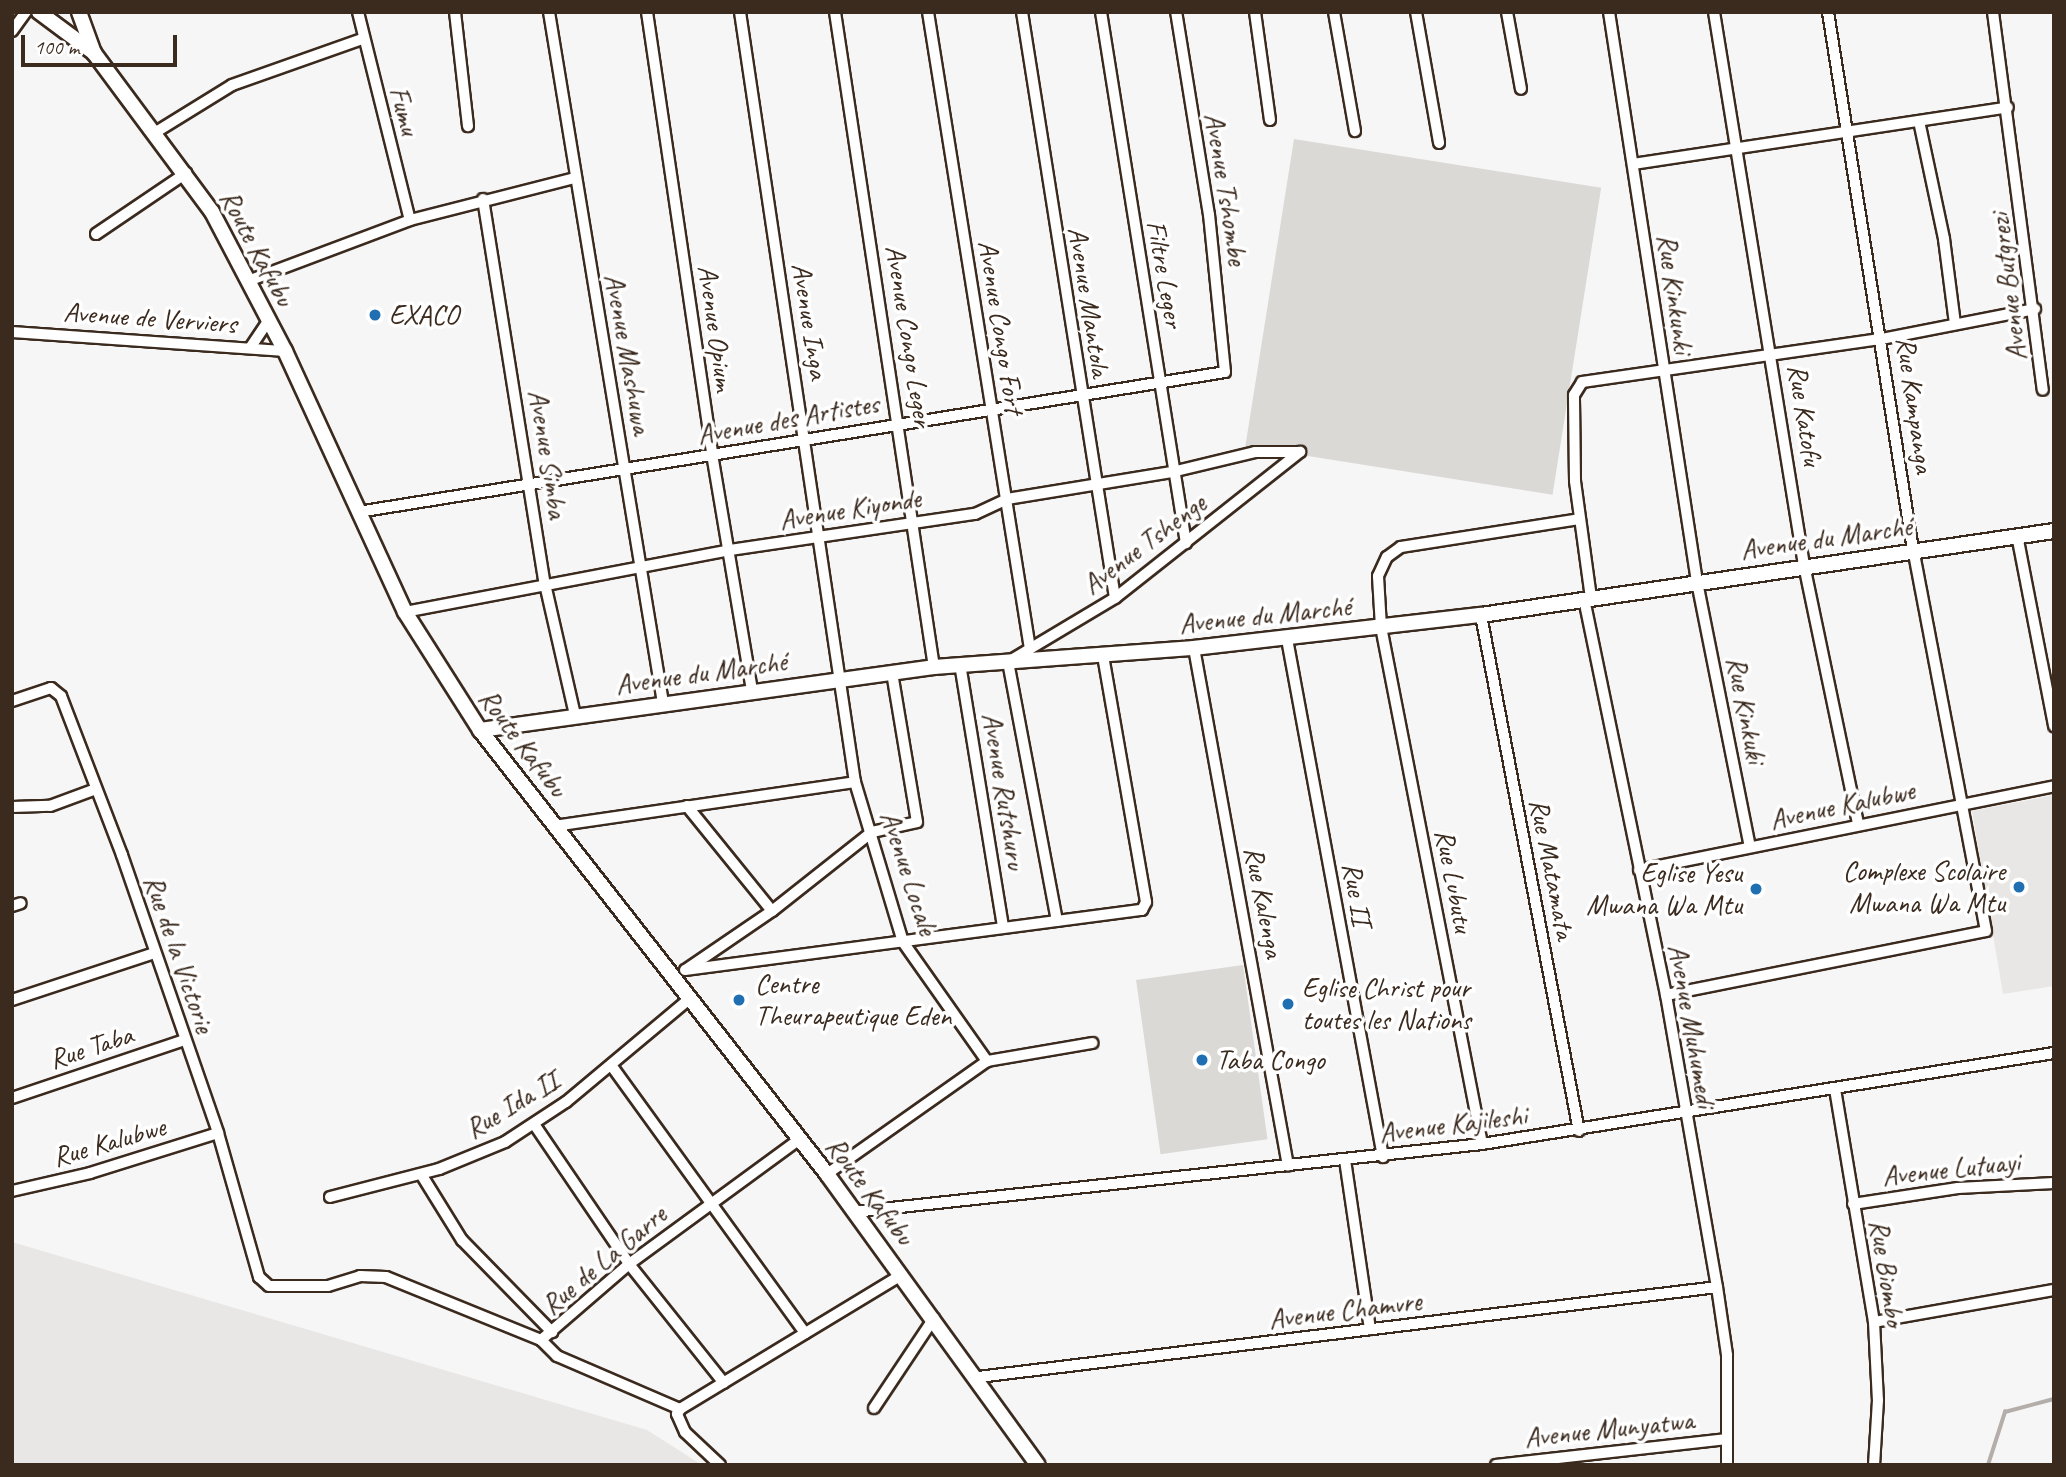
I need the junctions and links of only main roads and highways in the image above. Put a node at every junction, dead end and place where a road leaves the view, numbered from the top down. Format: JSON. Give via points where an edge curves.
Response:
{"nodes":[{"id":1,"x":39,"y":12,"type":"edge"},
{"id":2,"x":79,"y":12,"type":"edge"},
{"id":3,"x":94,"y":53,"type":"junction"},
{"id":4,"x":2054,"y":531,"type":"edge"},
{"id":5,"x":480,"y":730,"type":"junction"},
{"id":6,"x":1038,"y":1465,"type":"edge"}],
"edges":[{"from":1,"to":3,"type":"main road","name":"Route Kafubu"},
{"from":2,"to":3,"type":"main road"},
{"from":3,"to":5,"type":"main road","name":"Route Kafubu","via":[[212,212],[285,351],[405,612]]},
{"from":4,"to":5,"type":"main road","name":"Avenue du Marché","via":[[1482,615],[1195,648],[960,664]]},
{"from":5,"to":6,"type":"main road","name":"Route Kafubu","via":[[678,973],[689,999],[827,1174]]}]}
